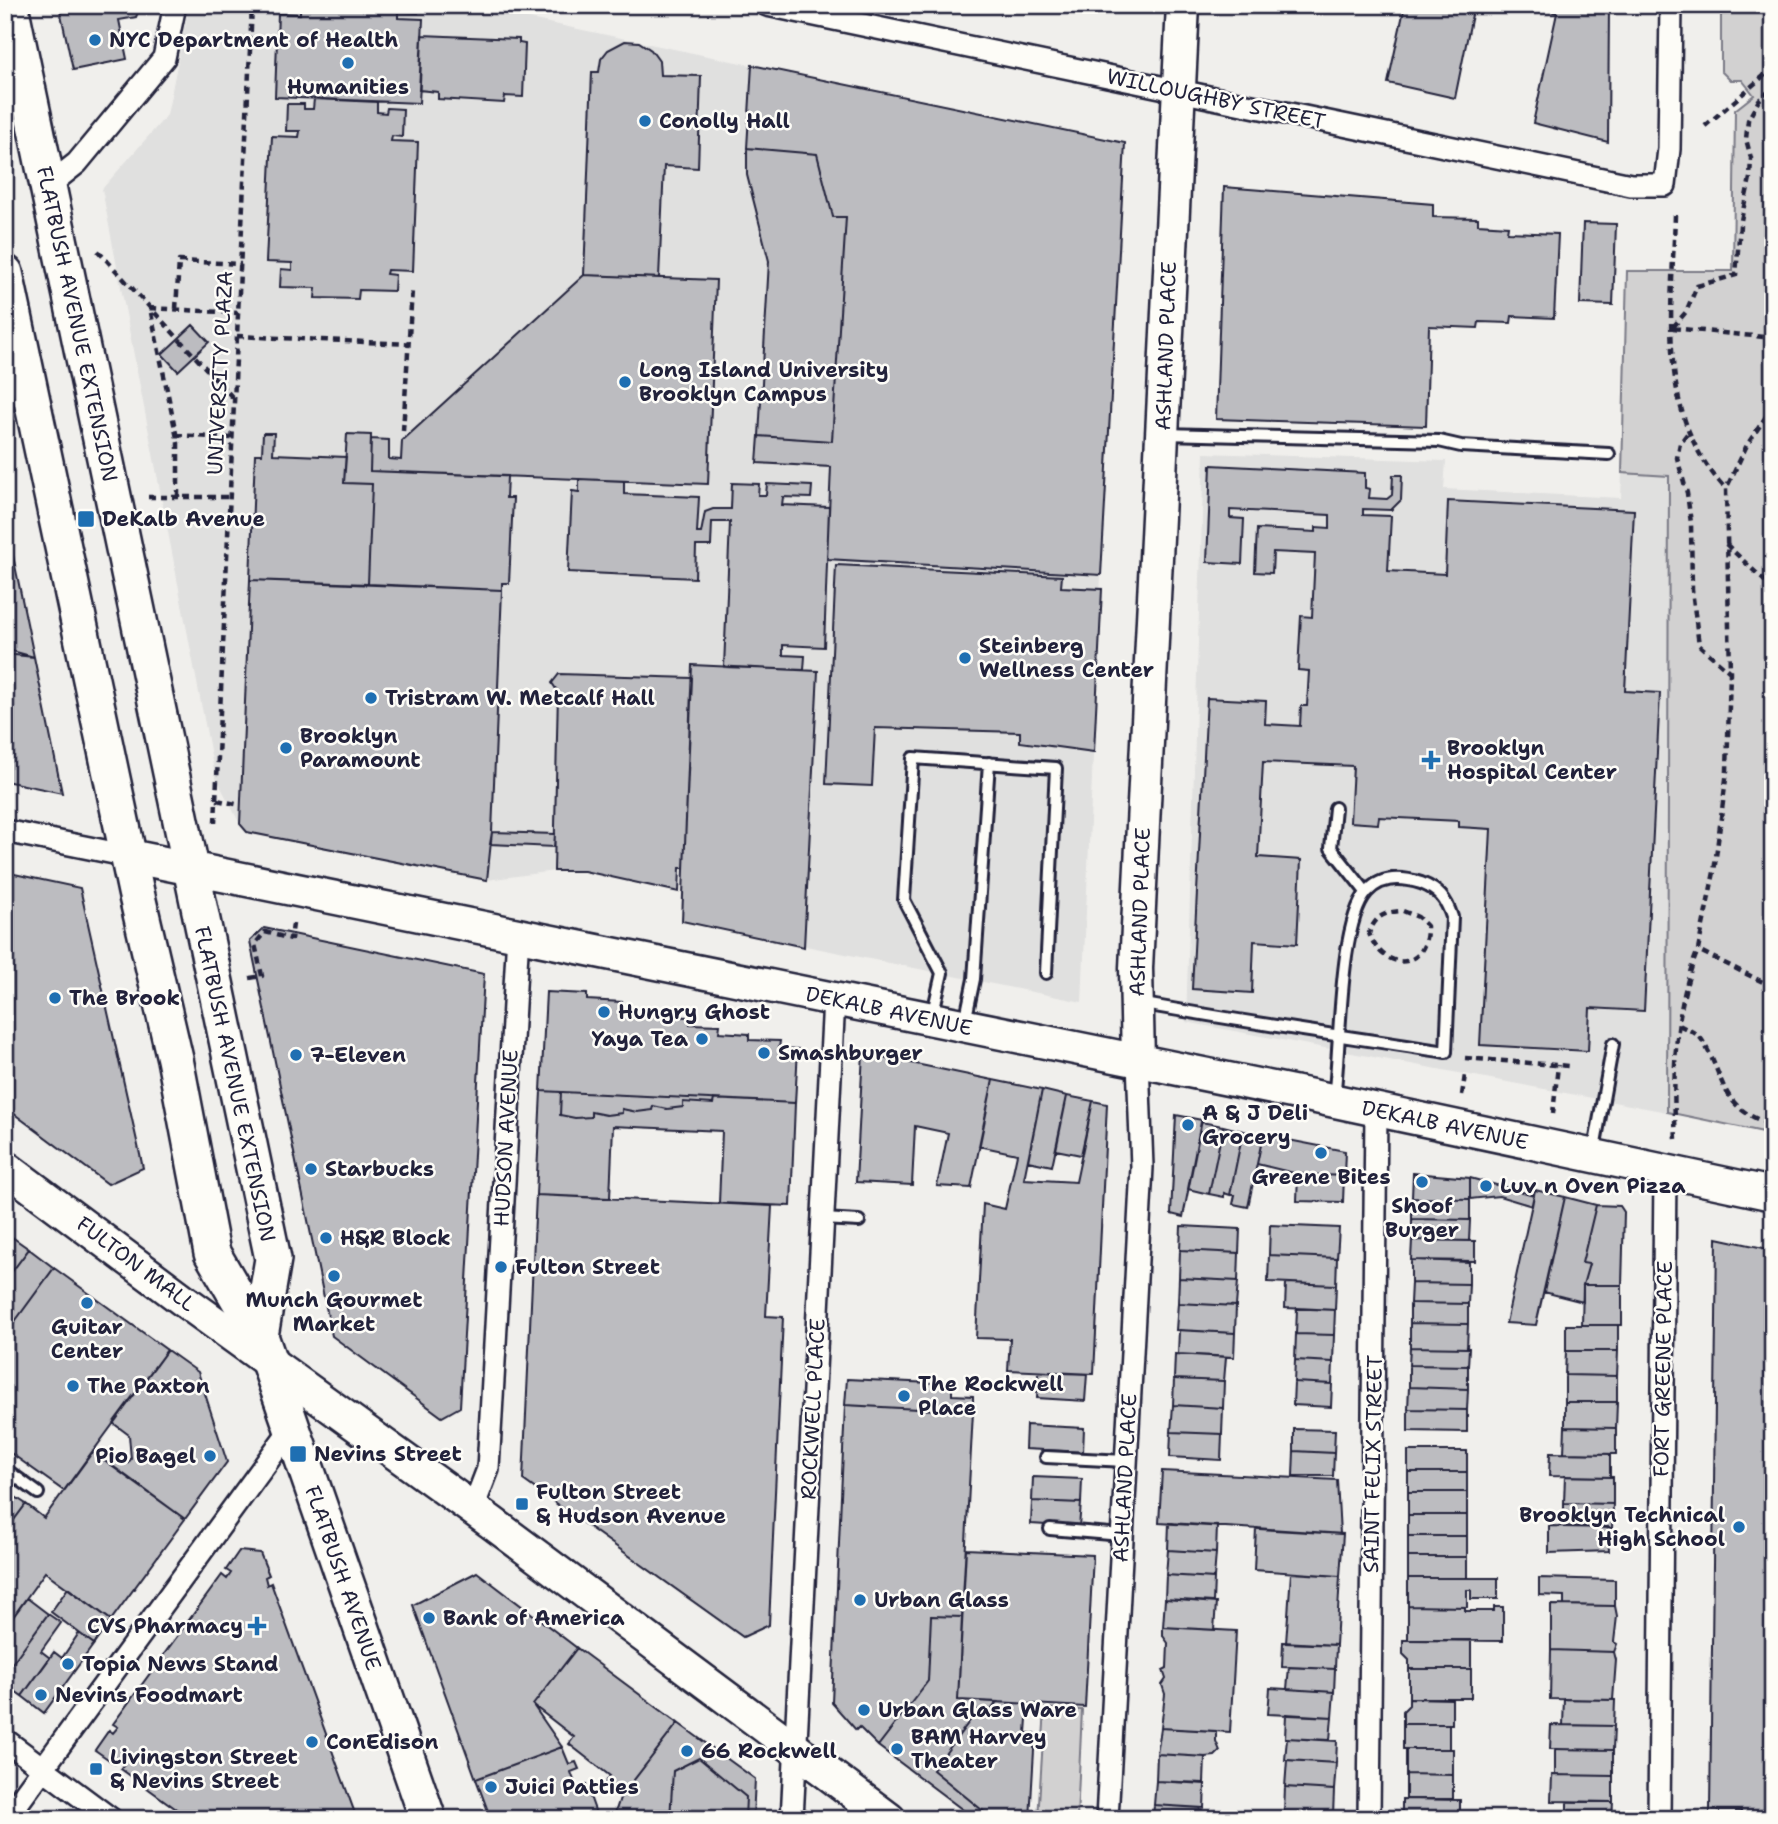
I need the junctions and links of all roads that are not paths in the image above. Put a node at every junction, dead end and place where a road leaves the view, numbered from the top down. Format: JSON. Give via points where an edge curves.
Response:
{"nodes":[{"id":1,"x":10,"y":5,"type":"edge"},
{"id":2,"x":175,"y":5,"type":"edge"},
{"id":3,"x":767,"y":5,"type":"edge"},
{"id":4,"x":1183,"y":5,"type":"edge"},
{"id":5,"x":1671,"y":5,"type":"edge"},
{"id":6,"x":803,"y":9,"type":"edge"},
{"id":7,"x":1179,"y":90,"type":"junction"},
{"id":8,"x":48,"y":186,"type":"junction"},
{"id":9,"x":5,"y":273,"type":"edge"},
{"id":10,"x":1162,"y":434,"type":"junction"},
{"id":11,"x":1609,"y":454,"type":"dead end"},
{"id":12,"x":989,"y":763,"type":"junction"},
{"id":13,"x":1335,"y":808,"type":"dead end"},
{"id":14,"x":5,"y":831,"type":"edge"},
{"id":15,"x":129,"y":856,"type":"junction"},
{"id":16,"x":189,"y":868,"type":"junction"},
{"id":17,"x":1366,"y":892,"type":"junction"},
{"id":18,"x":517,"y":933,"type":"junction"},
{"id":19,"x":1046,"y":973,"type":"dead end"},
{"id":20,"x":834,"y":999,"type":"junction"},
{"id":21,"x":1136,"y":1003,"type":"junction"},
{"id":22,"x":932,"y":1020,"type":"junction"},
{"id":23,"x":964,"y":1026,"type":"junction"},
{"id":24,"x":1340,"y":1036,"type":"junction"},
{"id":25,"x":1613,"y":1044,"type":"dead end"},
{"id":26,"x":1138,"y":1061,"type":"junction"},
{"id":27,"x":1333,"y":1101,"type":"junction"},
{"id":28,"x":1377,"y":1110,"type":"junction"},
{"id":29,"x":1593,"y":1156,"type":"junction"},
{"id":30,"x":5,"y":1167,"type":"edge"},
{"id":31,"x":1665,"y":1171,"type":"junction"},
{"id":32,"x":1773,"y":1194,"type":"edge"},
{"id":33,"x":823,"y":1219,"type":"junction"},
{"id":34,"x":859,"y":1222,"type":"dead end"},
{"id":35,"x":264,"y":1347,"type":"junction"},
{"id":36,"x":291,"y":1429,"type":"junction"},
{"id":37,"x":1046,"y":1457,"type":"dead end"},
{"id":38,"x":1126,"y":1461,"type":"junction"},
{"id":39,"x":5,"y":1469,"type":"edge"},
{"id":40,"x":38,"y":1493,"type":"dead end"},
{"id":41,"x":473,"y":1508,"type":"junction"},
{"id":42,"x":1050,"y":1529,"type":"dead end"},
{"id":43,"x":1122,"y":1535,"type":"junction"},
{"id":44,"x":5,"y":1740,"type":"edge"},
{"id":45,"x":794,"y":1748,"type":"junction"},
{"id":46,"x":42,"y":1768,"type":"junction"},
{"id":47,"x":6,"y":1819,"type":"edge"},
{"id":48,"x":111,"y":1819,"type":"edge"},
{"id":49,"x":428,"y":1819,"type":"edge"},
{"id":50,"x":792,"y":1819,"type":"edge"},
{"id":51,"x":889,"y":1819,"type":"edge"},
{"id":52,"x":1107,"y":1819,"type":"edge"},
{"id":53,"x":1369,"y":1819,"type":"edge"},
{"id":54,"x":1659,"y":1819,"type":"edge"}],
"edges":[{"from":1,"to":8,"type":"main road","name":"FLATBUSH AVENUE EXTENSION"},
{"from":2,"to":8,"type":"street","via":[[164,58],[77,163]]},
{"from":3,"to":6,"type":"street","name":"WILLOUGHBY STREET"},
{"from":4,"to":7,"type":"main road","name":"ASHLAND PLACE"},
{"from":5,"to":7,"type":"street","name":"WILLOUGHBY STREET","via":[[1665,185],[1630,186]]},
{"from":6,"to":7,"type":"street","name":"WILLOUGHBY STREET"},
{"from":7,"to":10,"type":"main road","name":"ASHLAND PLACE"},
{"from":8,"to":16,"type":"main road","name":"FLATBUSH AVENUE EXTENSION"},
{"from":9,"to":15,"type":"main road"},
{"from":10,"to":11,"type":"lane","via":[[1439,441]]},
{"from":10,"to":21,"type":"main road","name":"ASHLAND PLACE"},
{"from":12,"to":19,"type":"lane","via":[[1056,768]]},
{"from":12,"to":22,"type":"lane","via":[[913,758],[904,900],[942,973]]},
{"from":12,"to":23,"type":"lane","via":[[974,979]]},
{"from":13,"to":17,"type":"lane","via":[[1331,848]]},
{"from":14,"to":15,"type":"street","name":"DEKALB AVENUE"},
{"from":15,"to":16,"type":"main road","name":"DEKALB AVENUE"},
{"from":15,"to":35,"type":"main road","via":[[212,1253]]},
{"from":16,"to":18,"type":"main road","name":"DEKALB AVENUE"},
{"from":16,"to":35,"type":"main road","name":"FLATBUSH AVENUE EXTENSION","via":[[273,1259]]},
{"from":17,"to":24,"type":"lane","via":[[1348,939]]},
{"from":17,"to":24,"type":"lane","via":[[1381,881],[1398,879],[1430,887],[1446,898],[1452,917],[1446,1052]]},
{"from":18,"to":20,"type":"main road","name":"DEKALB AVENUE"},
{"from":18,"to":41,"type":"street","name":"HUDSON AVENUE","via":[[488,1469]]},
{"from":20,"to":22,"type":"main road","name":"DEKALB AVENUE"},
{"from":20,"to":33,"type":"street","name":"ROCKWELL PLACE"},
{"from":21,"to":24,"type":"lane"},
{"from":21,"to":26,"type":"main road","name":"ASHLAND PLACE"},
{"from":22,"to":23,"type":"main road","name":"DEKALB AVENUE"},
{"from":23,"to":26,"type":"main road","name":"DEKALB AVENUE"},
{"from":24,"to":27,"type":"lane"},
{"from":25,"to":29,"type":"lane"},
{"from":26,"to":27,"type":"main road","name":"DEKALB AVENUE"},
{"from":26,"to":38,"type":"street","name":"ASHLAND PLACE","via":[[1142,1167]]},
{"from":27,"to":28,"type":"main road","name":"DEKALB AVENUE"},
{"from":28,"to":29,"type":"main road","name":"DEKALB AVENUE"},
{"from":28,"to":53,"type":"street","name":"SAINT FELIX STREET"},
{"from":29,"to":31,"type":"main road","name":"DEKALB AVENUE"},
{"from":30,"to":35,"type":"main road","name":"FULTON MALL","via":[[186,1302]]},
{"from":31,"to":32,"type":"main road","name":"DEKALB AVENUE"},
{"from":31,"to":54,"type":"street","name":"FORT GREENE PLACE"},
{"from":33,"to":34,"type":"lane"},
{"from":33,"to":45,"type":"street","name":"ROCKWELL PLACE"},
{"from":35,"to":36,"type":"main road","name":"FLATBUSH AVENUE"},
{"from":35,"to":41,"type":"main road"},
{"from":36,"to":46,"type":"street"},
{"from":36,"to":49,"type":"main road","name":"FLATBUSH AVENUE"},
{"from":37,"to":38,"type":"lane"},
{"from":38,"to":43,"type":"street","name":"ASHLAND PLACE"},
{"from":39,"to":40,"type":"lane"},
{"from":41,"to":45,"type":"main road"},
{"from":42,"to":43,"type":"lane"},
{"from":43,"to":52,"type":"street","name":"ASHLAND PLACE"},
{"from":44,"to":46,"type":"street"},
{"from":45,"to":50,"type":"street","name":"ROCKWELL PLACE"},
{"from":45,"to":51,"type":"main road"},
{"from":46,"to":47,"type":"street"},
{"from":46,"to":48,"type":"street"}]}
